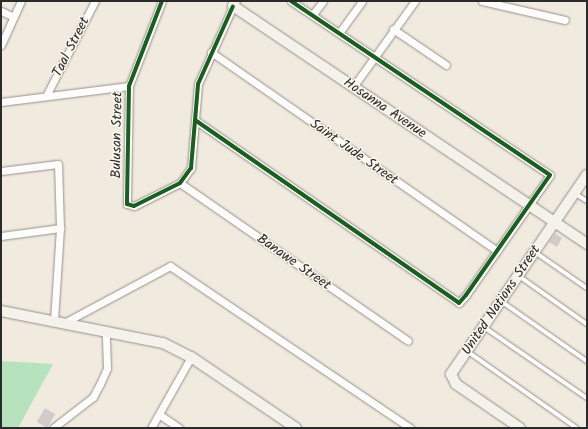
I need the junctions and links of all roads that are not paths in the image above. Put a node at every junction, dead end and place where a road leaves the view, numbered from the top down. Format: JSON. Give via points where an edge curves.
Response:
{"nodes":[{"id":1,"x":21,"y":1,"type":"edge"},
{"id":2,"x":95,"y":1,"type":"edge"},
{"id":3,"x":162,"y":1,"type":"edge"},
{"id":4,"x":291,"y":1,"type":"edge"},
{"id":5,"x":323,"y":1,"type":"edge"},
{"id":6,"x":362,"y":1,"type":"edge"},
{"id":7,"x":415,"y":1,"type":"edge"},
{"id":8,"x":482,"y":1,"type":"edge"},
{"id":9,"x":234,"y":3,"type":"edge"},
{"id":10,"x":1,"y":11,"type":"edge"},
{"id":11,"x":313,"y":14,"type":"junction"},
{"id":12,"x":14,"y":17,"type":"junction"},
{"id":13,"x":565,"y":20,"type":"dead end"},
{"id":14,"x":393,"y":29,"type":"junction"},
{"id":15,"x":340,"y":33,"type":"junction"},
{"id":16,"x":1,"y":45,"type":"edge"},
{"id":17,"x":211,"y":52,"type":"junction"},
{"id":18,"x":374,"y":57,"type":"junction"},
{"id":19,"x":446,"y":65,"type":"dead end"},
{"id":20,"x":129,"y":86,"type":"junction"},
{"id":21,"x":353,"y":87,"type":"junction"},
{"id":22,"x":48,"y":94,"type":"junction"},
{"id":23,"x":1,"y":102,"type":"edge"},
{"id":24,"x":195,"y":120,"type":"junction"},
{"id":25,"x":1,"y":171,"type":"edge"},
{"id":26,"x":587,"y":175,"type":"edge"},
{"id":27,"x":180,"y":183,"type":"junction"},
{"id":28,"x":575,"y":193,"type":"junction"},
{"id":29,"x":587,"y":201,"type":"edge"},
{"id":30,"x":533,"y":207,"type":"junction"},
{"id":31,"x":554,"y":222,"type":"junction"},
{"id":32,"x":60,"y":228,"type":"junction"},
{"id":33,"x":1,"y":236,"type":"edge"},
{"id":34,"x":587,"y":244,"type":"edge"},
{"id":35,"x":497,"y":251,"type":"junction"},
{"id":36,"x":534,"y":251,"type":"junction"},
{"id":37,"x":518,"y":275,"type":"junction"},
{"id":38,"x":587,"y":288,"type":"edge"},
{"id":39,"x":500,"y":301,"type":"junction"},
{"id":40,"x":1,"y":311,"type":"edge"},
{"id":41,"x":58,"y":323,"type":"junction"},
{"id":42,"x":587,"y":324,"type":"edge"},
{"id":43,"x":482,"y":326,"type":"junction"},
{"id":44,"x":106,"y":334,"type":"junction"},
{"id":45,"x":408,"y":341,"type":"dead end"},
{"id":46,"x":466,"y":351,"type":"junction"},
{"id":47,"x":191,"y":357,"type":"junction"},
{"id":48,"x":587,"y":361,"type":"edge"},
{"id":49,"x":587,"y":398,"type":"edge"},
{"id":50,"x":160,"y":415,"type":"junction"},
{"id":51,"x":53,"y":428,"type":"edge"},
{"id":52,"x":151,"y":428,"type":"edge"},
{"id":53,"x":179,"y":428,"type":"edge"},
{"id":54,"x":296,"y":428,"type":"edge"},
{"id":55,"x":410,"y":428,"type":"edge"},
{"id":56,"x":520,"y":428,"type":"edge"},
{"id":57,"x":577,"y":428,"type":"edge"}],
"edges":[{"from":1,"to":12,"type":"street"},
{"from":2,"to":22,"type":"street","name":"Taal Street"},
{"from":3,"to":20,"type":"street","name":"Bulusan Street"},
{"from":4,"to":11,"type":"street"},
{"from":5,"to":11,"type":"street"},
{"from":6,"to":15,"type":"street"},
{"from":7,"to":14,"type":"street"},
{"from":8,"to":13,"type":"street"},
{"from":9,"to":17,"type":"street"},
{"from":9,"to":21,"type":"street","name":"Hosanna Avenue"},
{"from":10,"to":12,"type":"street"},
{"from":11,"to":15,"type":"street"},
{"from":12,"to":16,"type":"street"},
{"from":14,"to":18,"type":"street"},
{"from":14,"to":19,"type":"street"},
{"from":15,"to":18,"type":"street"},
{"from":17,"to":24,"type":"street","via":[[198,84]]},
{"from":17,"to":35,"type":"street","name":"Saint Jude Street"},
{"from":18,"to":21,"type":"street"},
{"from":18,"to":30,"type":"street","via":[[550,176]]},
{"from":20,"to":22,"type":"street"},
{"from":20,"to":27,"type":"street","name":"Bulusan Street","via":[[127,204],[141,205]]},
{"from":21,"to":30,"type":"street","name":"Hosanna Avenue"},
{"from":22,"to":23,"type":"street"},
{"from":24,"to":27,"type":"street","via":[[191,168]]},
{"from":24,"to":35,"type":"street","via":[[459,303]]},
{"from":25,"to":32,"type":"street","via":[[58,164]]},
{"from":26,"to":28,"type":"street","name":"United Nations Street"},
{"from":27,"to":45,"type":"street","name":"Banawe Street"},
{"from":28,"to":29,"type":"lane"},
{"from":28,"to":31,"type":"street","name":"United Nations Street"},
{"from":30,"to":31,"type":"street","name":"Hosanna Avenue"},
{"from":30,"to":35,"type":"street"},
{"from":31,"to":34,"type":"street","name":"Hosanna Avenue"},
{"from":31,"to":36,"type":"street","name":"United Nations Street"},
{"from":32,"to":33,"type":"street"},
{"from":32,"to":41,"type":"street"},
{"from":36,"to":37,"type":"street","name":"United Nations Street"},
{"from":36,"to":38,"type":"lane"},
{"from":37,"to":39,"type":"street","name":"United Nations Street"},
{"from":37,"to":42,"type":"lane"},
{"from":39,"to":43,"type":"street","name":"United Nations Street"},
{"from":39,"to":48,"type":"lane"},
{"from":40,"to":41,"type":"street"},
{"from":41,"to":44,"type":"street"},
{"from":41,"to":55,"type":"street","via":[[170,266]]},
{"from":43,"to":46,"type":"street","name":"United Nations Street"},
{"from":43,"to":49,"type":"lane"},
{"from":44,"to":47,"type":"street","via":[[163,344]]},
{"from":44,"to":51,"type":"street","via":[[107,368],[93,397]]},
{"from":46,"to":56,"type":"street","name":"United Nations Street","via":[[451,374],[451,380]]},
{"from":46,"to":57,"type":"lane"},
{"from":47,"to":50,"type":"street"},
{"from":47,"to":54,"type":"street"},
{"from":50,"to":52,"type":"street"},
{"from":50,"to":53,"type":"street"}]}
